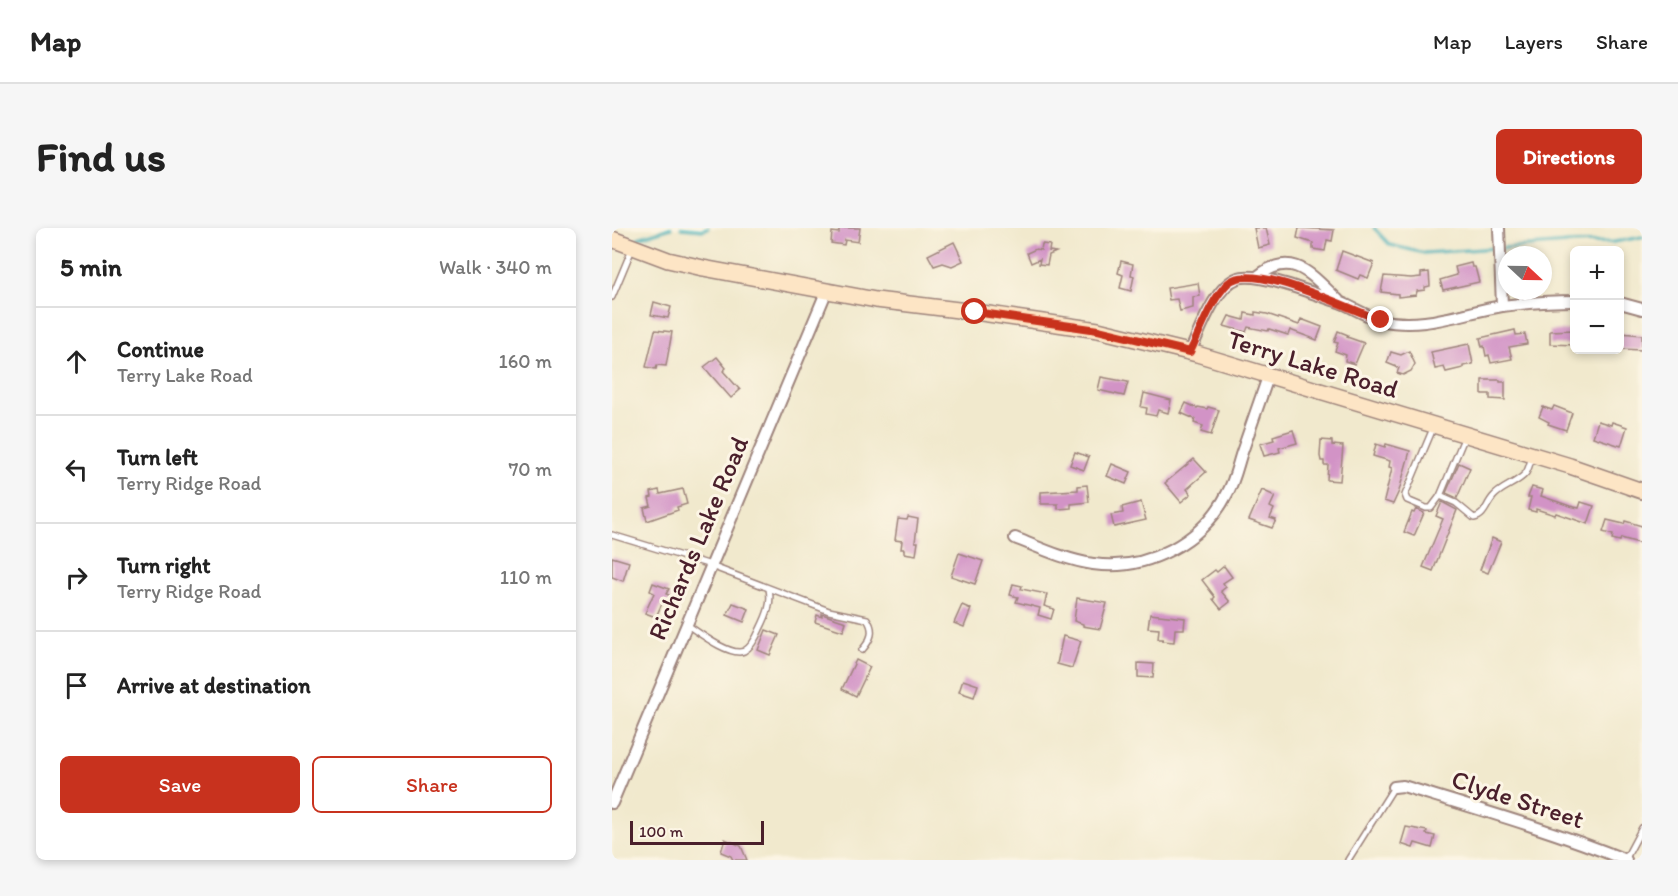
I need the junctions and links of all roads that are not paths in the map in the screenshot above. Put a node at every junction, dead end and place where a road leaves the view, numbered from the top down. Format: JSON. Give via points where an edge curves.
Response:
{"nodes":[{"id":1,"x":1499,"y":228,"type":"edge"},
{"id":2,"x":612,"y":239,"type":"edge"},
{"id":3,"x":633,"y":248,"type":"junction"},
{"id":4,"x":1257,"y":277,"type":"junction"},
{"id":5,"x":827,"y":290,"type":"junction"},
{"id":6,"x":612,"y":297,"type":"edge"},
{"id":7,"x":1570,"y":300,"type":"edge"},
{"id":8,"x":1340,"y":303,"type":"junction"},
{"id":9,"x":1624,"y":304,"type":"edge"},
{"id":10,"x":1502,"y":306,"type":"junction"},
{"id":11,"x":1642,"y":309,"type":"edge"},
{"id":12,"x":1190,"y":352,"type":"junction"},
{"id":13,"x":1268,"y":376,"type":"junction"},
{"id":14,"x":1434,"y":425,"type":"junction"},
{"id":15,"x":1466,"y":434,"type":"junction"},
{"id":16,"x":1533,"y":454,"type":"junction"},
{"id":17,"x":1642,"y":491,"type":"edge"},
{"id":18,"x":1440,"y":496,"type":"junction"},
{"id":19,"x":612,"y":535,"type":"edge"},
{"id":20,"x":1015,"y":538,"type":"dead end"},
{"id":21,"x":711,"y":566,"type":"junction"},
{"id":22,"x":769,"y":589,"type":"junction"},
{"id":23,"x":686,"y":624,"type":"junction"},
{"id":24,"x":862,"y":650,"type":"dead end"},
{"id":25,"x":1395,"y":787,"type":"joint"},
{"id":26,"x":612,"y":803,"type":"edge"},
{"id":27,"x":1642,"y":828,"type":"edge"},
{"id":28,"x":1348,"y":860,"type":"edge"},
{"id":29,"x":1626,"y":860,"type":"edge"}],
"edges":[{"from":1,"to":10,"type":"street"},
{"from":2,"to":3,"type":"main road","name":"Terry Lake Road"},
{"from":3,"to":5,"type":"main road","name":"Terry Lake Road","via":[[703,268]]},
{"from":3,"to":6,"type":"lane"},
{"from":4,"to":8,"type":"street"},
{"from":4,"to":8,"type":"street","via":[[1269,267],[1289,264],[1307,270]]},
{"from":4,"to":12,"type":"street","via":[[1242,276],[1229,282],[1217,297]]},
{"from":5,"to":12,"type":"main road","name":"Terry Lake Road","via":[[1098,330]]},
{"from":5,"to":21,"type":"street","name":"Richards Lake Road"},
{"from":7,"to":10,"type":"street"},
{"from":8,"to":10,"type":"street","via":[[1381,320],[1414,324]]},
{"from":9,"to":11,"type":"street"},
{"from":12,"to":13,"type":"main road","name":"Terry Lake Road"},
{"from":13,"to":14,"type":"main road","name":"Terry Lake Road"},
{"from":13,"to":20,"type":"street","via":[[1229,491],[1206,525],[1179,546],[1159,555],[1113,565],[1070,560]]},
{"from":14,"to":15,"type":"main road","name":"Terry Lake Road"},
{"from":14,"to":18,"type":"lane","via":[[1405,495],[1407,500],[1426,508],[1431,508]]},
{"from":15,"to":16,"type":"main road","name":"Terry Lake Road"},
{"from":15,"to":18,"type":"lane"},
{"from":16,"to":17,"type":"main road","name":"Terry Lake Road"},
{"from":16,"to":18,"type":"lane","via":[[1527,472],[1496,494],[1477,518],[1456,502]]},
{"from":19,"to":21,"type":"lane"},
{"from":21,"to":22,"type":"lane"},
{"from":21,"to":23,"type":"street","name":"Richards Lake Road"},
{"from":22,"to":23,"type":"lane","via":[[771,600],[765,619],[746,650],[736,652],[714,643]]},
{"from":22,"to":24,"type":"lane","via":[[829,611],[867,619],[871,639]]},
{"from":23,"to":26,"type":"street","name":"Richards Lake Road"},
{"from":25,"to":28,"type":"lane"},
{"from":25,"to":29,"type":"street","name":"Clyde Street","via":[[1455,802]]},
{"from":27,"to":29,"type":"lane"}]}
